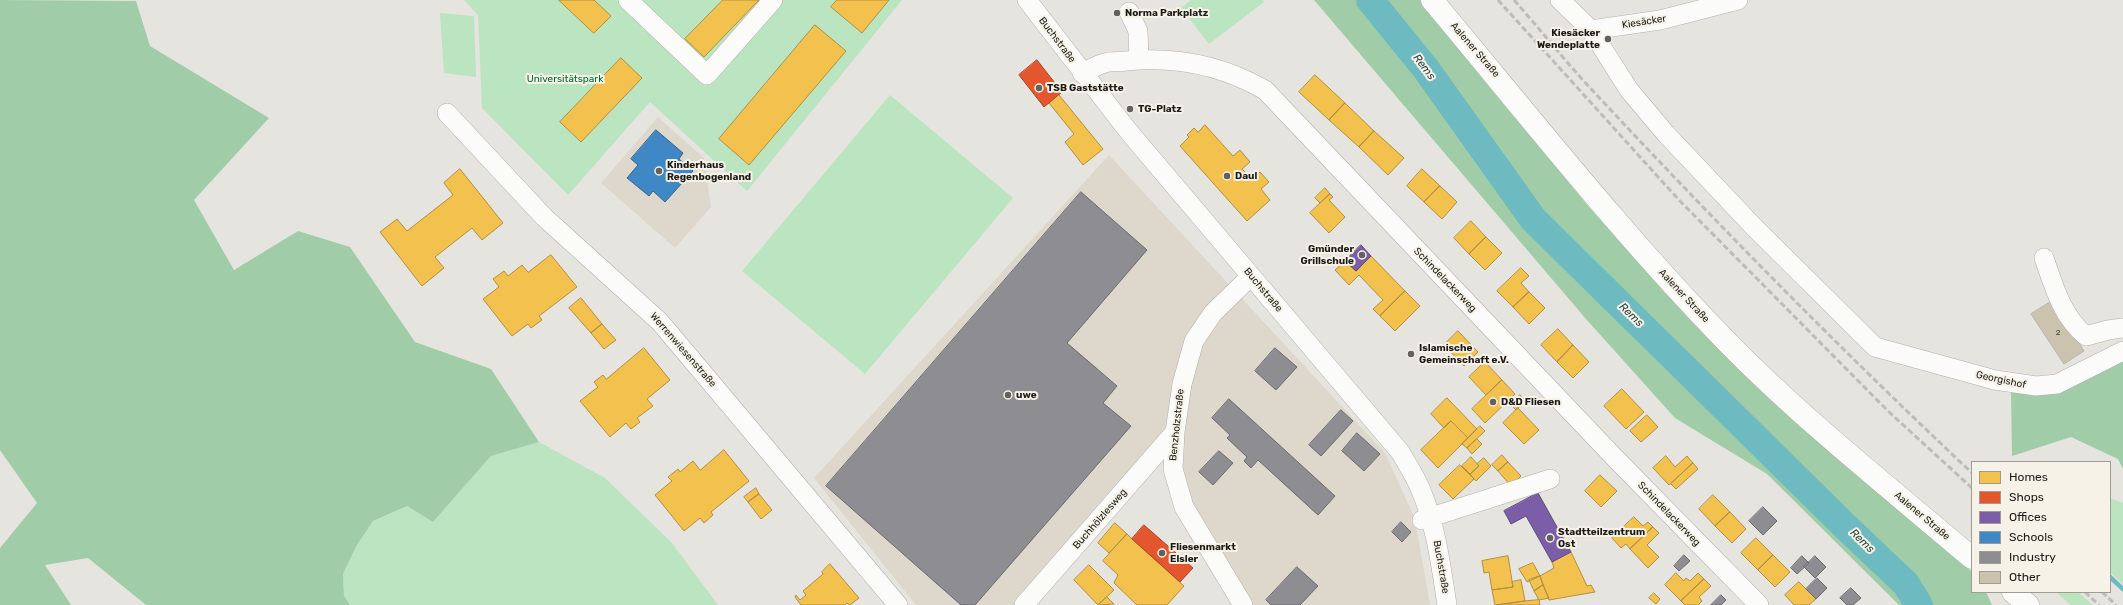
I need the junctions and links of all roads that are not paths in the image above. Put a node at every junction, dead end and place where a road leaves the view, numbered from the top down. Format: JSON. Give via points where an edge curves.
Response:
{"nodes":[{"id":1,"x":628,"y":0,"type":"edge"},
{"id":2,"x":773,"y":0,"type":"edge"},
{"id":3,"x":1026,"y":0,"type":"edge"},
{"id":4,"x":1432,"y":0,"type":"edge"},
{"id":5,"x":1560,"y":0,"type":"edge"},
{"id":6,"x":1738,"y":0,"type":"edge"},
{"id":7,"x":1129,"y":12,"type":"dead end"},
{"id":8,"x":1591,"y":30,"type":"junction"},
{"id":9,"x":1139,"y":60,"type":"junction"},
{"id":10,"x":1082,"y":73,"type":"junction"},
{"id":11,"x":448,"y":113,"type":"dead end"},
{"id":12,"x":2044,"y":258,"type":"dead end"},
{"id":13,"x":1251,"y":276,"type":"junction"},
{"id":14,"x":2123,"y":328,"type":"edge"},
{"id":15,"x":2123,"y":352,"type":"edge"},
{"id":16,"x":1175,"y":432,"type":"junction"},
{"id":17,"x":1550,"y":479,"type":"dead end"},
{"id":18,"x":1426,"y":519,"type":"junction"},
{"id":19,"x":1971,"y":557,"type":"edge"},
{"id":20,"x":2014,"y":593,"type":"edge"},
{"id":21,"x":898,"y":605,"type":"edge"},
{"id":22,"x":1024,"y":605,"type":"edge"},
{"id":23,"x":1243,"y":605,"type":"edge"},
{"id":24,"x":1447,"y":605,"type":"edge"},
{"id":25,"x":1759,"y":605,"type":"edge"},
{"id":26,"x":2028,"y":605,"type":"edge"}],
"edges":[{"from":1,"to":2,"type":"street","via":[[707,75]]},
{"from":3,"to":10,"type":"street","name":"Buchstraße"},
{"from":4,"to":19,"type":"main road","name":"Aalener Straße","via":[[1658,269],[1732,347],[1824,432]]},
{"from":5,"to":8,"type":"street"},
{"from":6,"to":8,"type":"street","name":"Kiesäcker","via":[[1660,20]]},
{"from":7,"to":9,"type":"street","via":[[1138,31]]},
{"from":8,"to":15,"type":"street","name":"Georgishof","via":[[1629,90],[1666,134],[1753,226],[1875,347],[1995,380],[2036,386],[2057,384]]},
{"from":9,"to":10,"type":"street","name":"Schindelackerweg","via":[[1104,63]]},
{"from":9,"to":25,"type":"street","name":"Schindelackerweg","via":[[1184,62],[1221,70],[1265,90],[1624,468]]},
{"from":10,"to":13,"type":"street","name":"Buchstraße"},
{"from":11,"to":21,"type":"street","name":"Werrenwiesenstraße","via":[[544,217],[660,322]]},
{"from":12,"to":14,"type":"street","via":[[2061,305],[2074,326],[2086,336]]},
{"from":13,"to":16,"type":"street","name":"Benzholzstraße","via":[[1213,313],[1194,341],[1182,384]]},
{"from":13,"to":18,"type":"street","name":"Buchstraße","via":[[1401,453],[1420,487]]},
{"from":16,"to":22,"type":"street","name":"Buchhölzlesweg"},
{"from":16,"to":23,"type":"street","name":"Benzholzstraße","via":[[1173,470],[1184,506]]},
{"from":17,"to":18,"type":"street"},
{"from":18,"to":24,"type":"street","name":"Buchstraße","via":[[1440,557]]},
{"from":20,"to":26,"type":"main road"}]}
